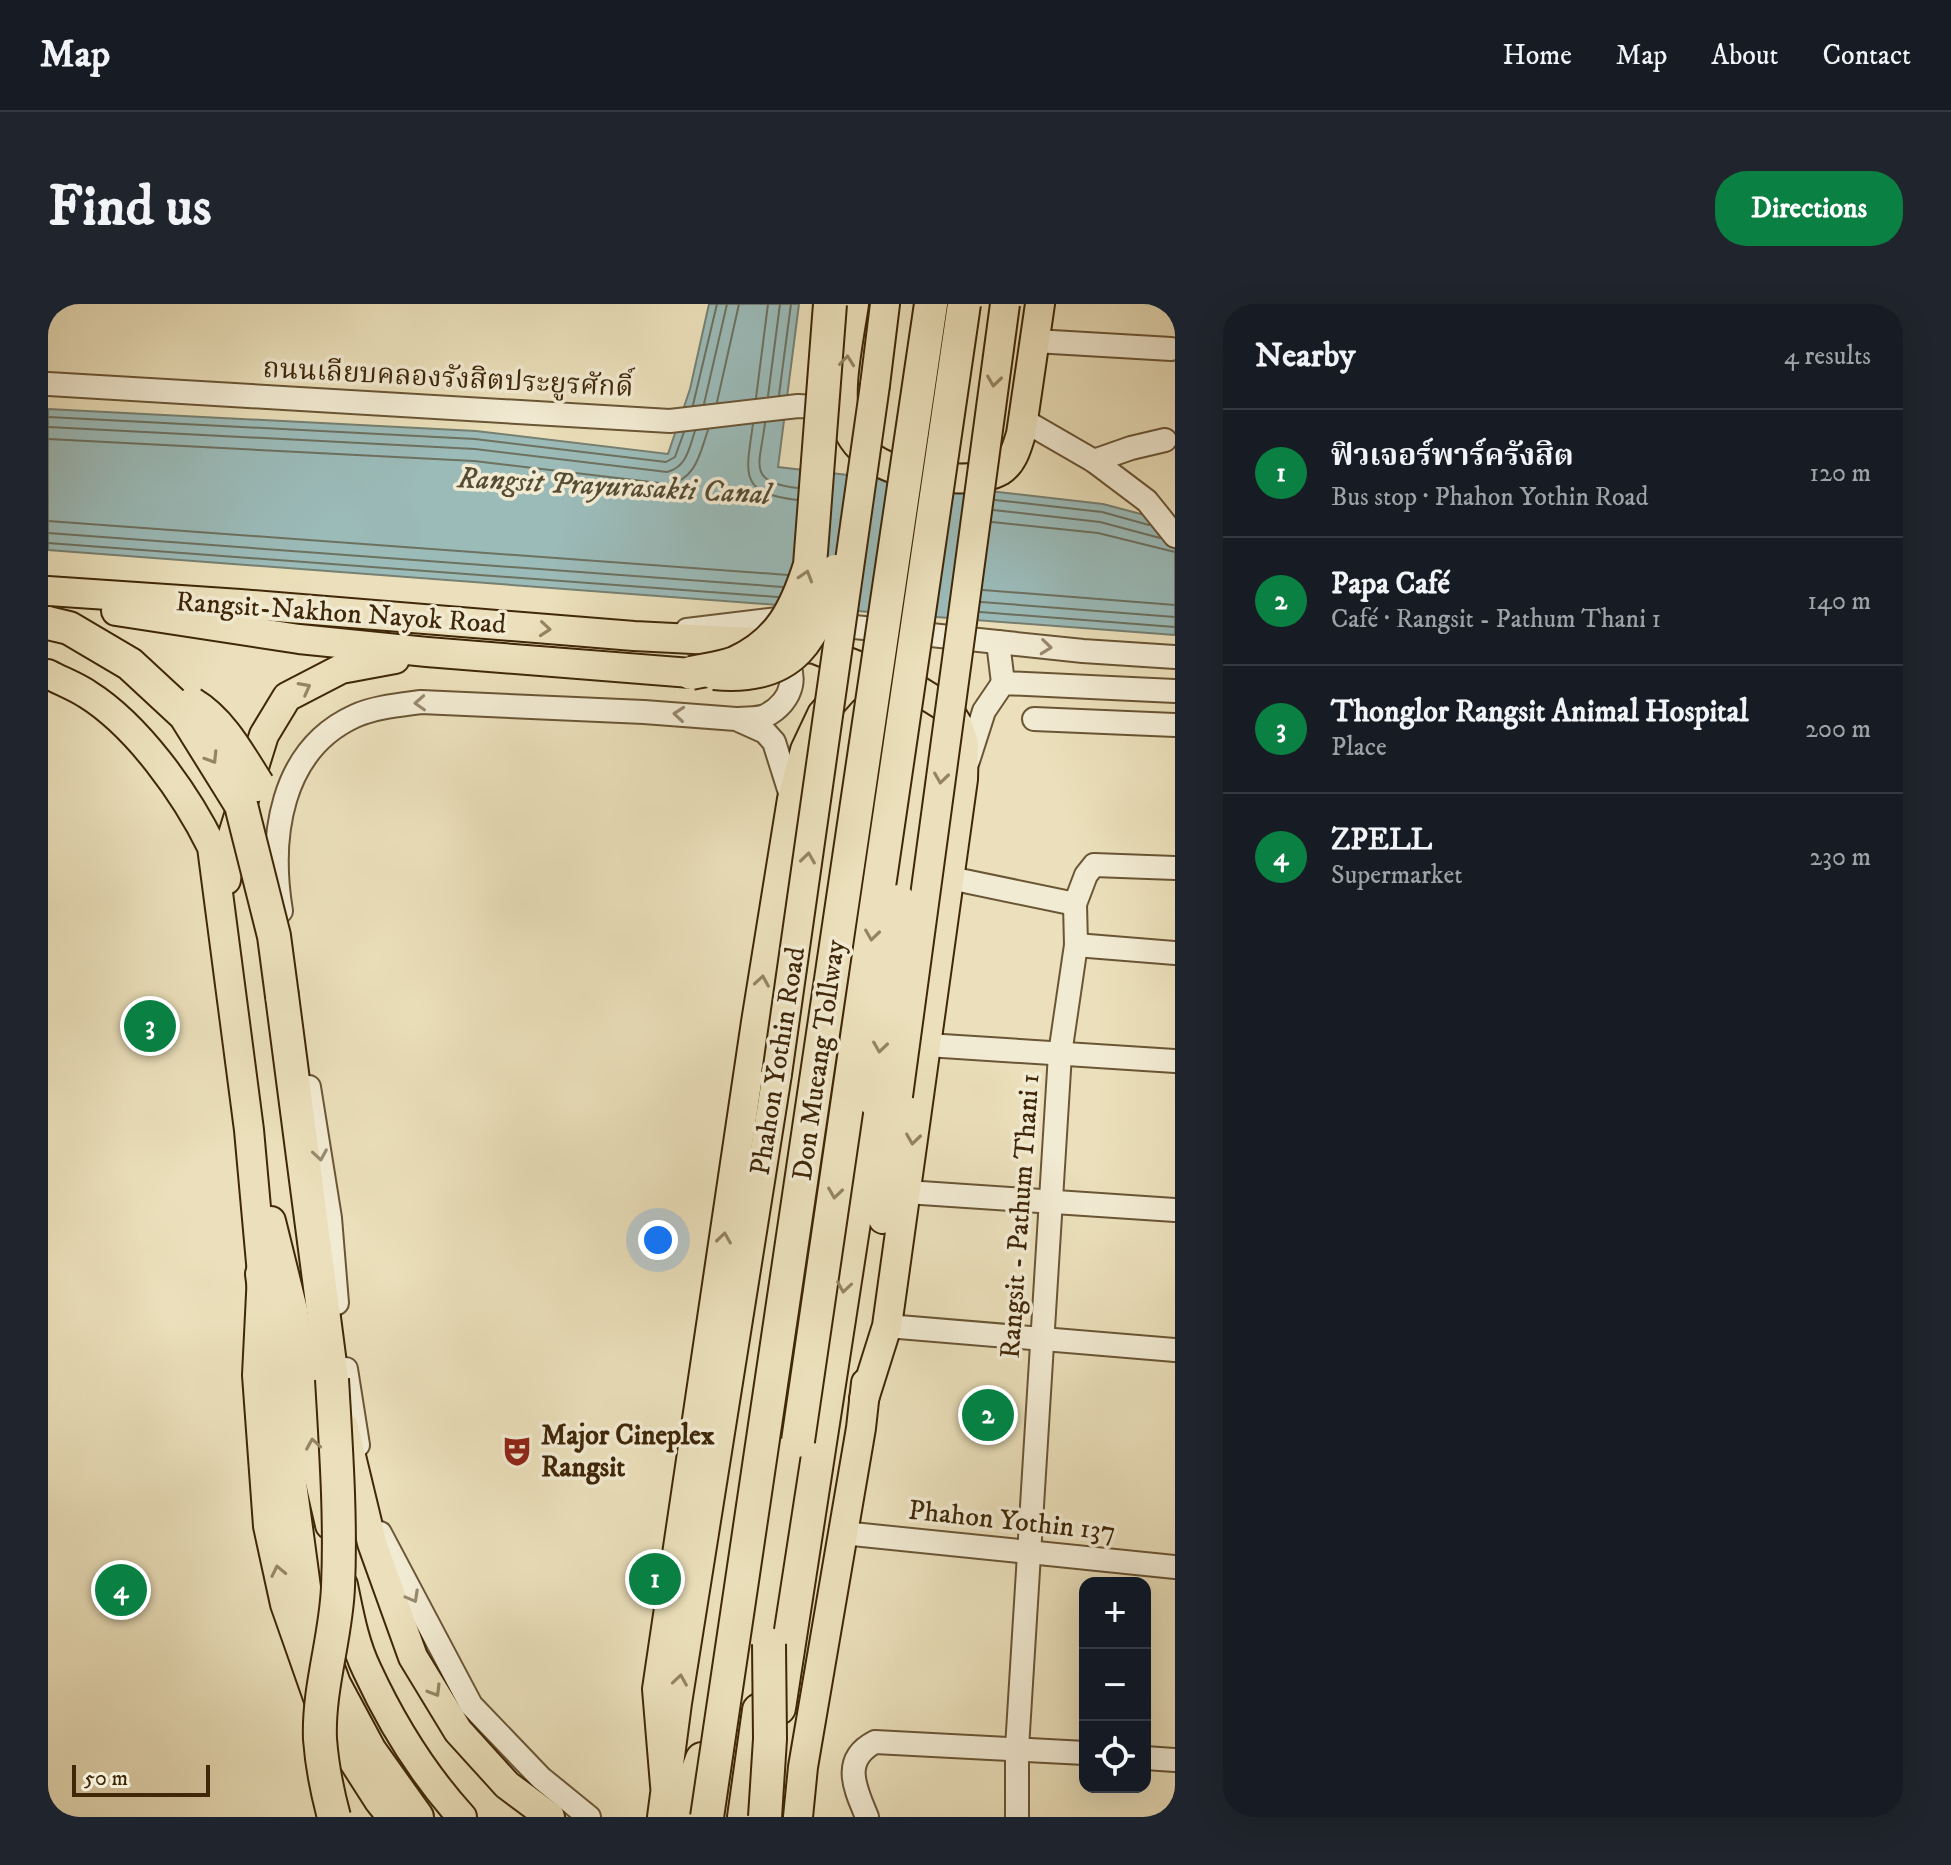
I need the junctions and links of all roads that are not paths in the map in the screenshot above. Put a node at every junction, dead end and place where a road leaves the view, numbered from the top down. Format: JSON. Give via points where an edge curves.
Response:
{"nodes":[{"id":1,"x":830,"y":304,"type":"edge"},
{"id":2,"x":854,"y":304,"type":"edge"},
{"id":3,"x":885,"y":304,"type":"edge"},
{"id":4,"x":916,"y":304,"type":"edge"},
{"id":5,"x":931,"y":304,"type":"edge"},
{"id":6,"x":964,"y":304,"type":"edge"},
{"id":7,"x":982,"y":304,"type":"edge"},
{"id":8,"x":1005,"y":304,"type":"edge"},
{"id":9,"x":1040,"y":304,"type":"edge"},
{"id":10,"x":1035,"y":341,"type":"junction"},
{"id":11,"x":1171,"y":349,"type":"dead end"},
{"id":12,"x":48,"y":384,"type":"edge"},
{"id":13,"x":875,"y":385,"type":"junction"},
{"id":14,"x":843,"y":408,"type":"junction"},
{"id":15,"x":1023,"y":420,"type":"junction"},
{"id":16,"x":1165,"y":440,"type":"dead end"},
{"id":17,"x":1094,"y":461,"type":"junction"},
{"id":18,"x":1175,"y":536,"type":"edge"},
{"id":19,"x":48,"y":591,"type":"edge"},
{"id":20,"x":48,"y":599,"type":"edge"},
{"id":21,"x":48,"y":623,"type":"edge"},
{"id":22,"x":634,"y":636,"type":"junction"},
{"id":23,"x":752,"y":642,"type":"junction"},
{"id":24,"x":998,"y":642,"type":"junction"},
{"id":25,"x":427,"y":652,"type":"junction"},
{"id":26,"x":1175,"y":657,"type":"edge"},
{"id":27,"x":138,"y":672,"type":"junction"},
{"id":28,"x":691,"y":673,"type":"junction"},
{"id":29,"x":48,"y":674,"type":"edge"},
{"id":30,"x":894,"y":682,"type":"junction"},
{"id":31,"x":1003,"y":683,"type":"junction"},
{"id":32,"x":1175,"y":691,"type":"edge"},
{"id":33,"x":736,"y":719,"type":"junction"},
{"id":34,"x":1034,"y":719,"type":"dead end"},
{"id":35,"x":1175,"y":725,"type":"edge"},
{"id":36,"x":963,"y":779,"type":"junction"},
{"id":37,"x":258,"y":785,"type":"dead end"},
{"id":38,"x":792,"y":799,"type":"junction"},
{"id":39,"x":1175,"y":868,"type":"edge"},
{"id":40,"x":950,"y":878,"type":"junction"},
{"id":41,"x":1075,"y":904,"type":"junction"},
{"id":42,"x":221,"y":911,"type":"junction"},
{"id":43,"x":1076,"y":945,"type":"junction"},
{"id":44,"x":1175,"y":953,"type":"edge"},
{"id":45,"x":927,"y":1045,"type":"junction"},
{"id":46,"x":1060,"y":1054,"type":"junction"},
{"id":47,"x":1175,"y":1061,"type":"edge"},
{"id":48,"x":791,"y":1080,"type":"junction"},
{"id":49,"x":885,"y":1097,"type":"junction"},
{"id":50,"x":249,"y":1130,"type":"junction"},
{"id":51,"x":906,"y":1192,"type":"junction"},
{"id":52,"x":1051,"y":1202,"type":"junction"},
{"id":53,"x":755,"y":1209,"type":"junction"},
{"id":54,"x":1175,"y":1210,"type":"edge"},
{"id":55,"x":262,"y":1274,"type":"junction"},
{"id":56,"x":887,"y":1326,"type":"junction"},
{"id":57,"x":1042,"y":1339,"type":"junction"},
{"id":58,"x":1175,"y":1350,"type":"edge"},
{"id":59,"x":332,"y":1379,"type":"junction"},
{"id":60,"x":864,"y":1399,"type":"junction"},
{"id":61,"x":697,"y":1426,"type":"junction"},
{"id":62,"x":843,"y":1533,"type":"junction"},
{"id":63,"x":1029,"y":1554,"type":"junction"},
{"id":64,"x":1175,"y":1567,"type":"edge"},
{"id":65,"x":769,"y":1644,"type":"junction"},
{"id":66,"x":1017,"y":1748,"type":"junction"},
{"id":67,"x":1079,"y":1753,"type":"edge"},
{"id":68,"x":1151,"y":1758,"type":"edge"},
{"id":69,"x":702,"y":1759,"type":"junction"},
{"id":70,"x":1175,"y":1760,"type":"edge"},
{"id":71,"x":803,"y":1767,"type":"junction"},
{"id":72,"x":665,"y":1785,"type":"junction"},
{"id":73,"x":334,"y":1817,"type":"edge"},
{"id":74,"x":392,"y":1817,"type":"edge"},
{"id":75,"x":417,"y":1817,"type":"edge"},
{"id":76,"x":462,"y":1817,"type":"edge"},
{"id":77,"x":550,"y":1817,"type":"edge"},
{"id":78,"x":589,"y":1817,"type":"edge"},
{"id":79,"x":662,"y":1817,"type":"edge"},
{"id":80,"x":680,"y":1817,"type":"edge"},
{"id":81,"x":693,"y":1817,"type":"edge"},
{"id":82,"x":707,"y":1817,"type":"edge"},
{"id":83,"x":744,"y":1817,"type":"edge"},
{"id":84,"x":764,"y":1817,"type":"edge"},
{"id":85,"x":798,"y":1817,"type":"edge"},
{"id":86,"x":818,"y":1817,"type":"edge"},
{"id":87,"x":867,"y":1817,"type":"edge"},
{"id":88,"x":1017,"y":1817,"type":"edge"}],
"edges":[{"from":28,"to":1,"type":"highway","one_way":true,"bridge":true,"via":[[734,663],[773,638],[801,595],[810,565]]},
{"from":14,"to":2,"type":"main road","one_way":true},
{"from":3,"to":13,"type":"main road","name":"Phahon Yothin Road"},
{"from":4,"to":48,"type":"highway","name":"Phahon Yothin Road","via":[[875,613]]},
{"from":5,"to":82,"type":"highway","name":"Don Mueang Tollway","bridge":true},
{"from":6,"to":65,"type":"highway","name":"Don Mueang Tollway","one_way":true,"bridge":true},
{"from":7,"to":49,"type":"highway","one_way":true,"bridge":true,"via":[[941,583]]},
{"from":8,"to":49,"type":"main road","one_way":true,"bridge":true},
{"from":9,"to":10,"type":"main road"},
{"from":10,"to":11,"type":"street"},
{"from":10,"to":15,"type":"main road"},
{"from":12,"to":14,"type":"street","name":"ถนนเลียบคลองรังสิตประยูรศักดิ์","via":[[670,421],[798,406]]},
{"from":13,"to":28,"type":"main road","bridge":true,"via":[[831,586],[814,634],[801,651],[765,670],[722,676]]},
{"from":48,"to":13,"type":"main road","name":"Phahon Yothin Road","one_way":true,"bridge":true},
{"from":14,"to":15,"type":"main road","via":[[856,443],[883,465],[961,479],[999,472],[1008,464]]},
{"from":15,"to":17,"type":"street"},
{"from":16,"to":17,"type":"street"},
{"from":17,"to":18,"type":"street","via":[[1147,501]]},
{"from":19,"to":22,"type":"main road","name":"Rangsit-Nakhon Nayok Road","one_way":true},
{"from":20,"to":25,"type":"main road","via":[[202,626]]},
{"from":21,"to":27,"type":"highway","bridge":true,"via":[[69,628]]},
{"from":22,"to":23,"type":"main road","name":"Rangsit-Nakhon Nayok Road"},
{"from":22,"to":24,"type":"street","via":[[778,619]]},
{"from":23,"to":30,"type":"main road","name":"Rangsit-Nakhon Nayok Road","via":[[815,649]]},
{"from":23,"to":33,"type":"street","via":[[786,658],[793,674],[779,707],[762,718]]},
{"from":24,"to":26,"type":"street","one_way":true},
{"from":24,"to":31,"type":"street"},
{"from":25,"to":28,"type":"main road"},
{"from":42,"to":25,"type":"main road","one_way":true,"via":[[231,841],[264,735],[287,697],[341,669]]},
{"from":27,"to":37,"type":"highway","bridge":true,"via":[[201,710]]},
{"from":27,"to":59,"type":"highway","one_way":true,"bridge":true,"via":[[185,715],[241,805],[274,936]]},
{"from":29,"to":42,"type":"main road","via":[[88,694],[169,776],[212,847]]},
{"from":30,"to":36,"type":"main road","name":"Rangsit-Nakhon Nayok Road","via":[[948,709],[964,744]]},
{"from":30,"to":38,"type":"main road","via":[[860,682],[835,698],[812,731]]},
{"from":31,"to":32,"type":"street"},
{"from":31,"to":36,"type":"street","via":[[984,711]]},
{"from":33,"to":38,"type":"street","via":[[774,742]]},
{"from":33,"to":78,"type":"street","one_way":true,"via":[[421,702],[357,714],[311,747],[287,787],[276,842],[277,888],[330,1218],[351,1413],[371,1511],[471,1705],[541,1778]]},
{"from":34,"to":35,"type":"street"},
{"from":36,"to":40,"type":"main road","name":"Rangsit-Nakhon Nayok Road"},
{"from":61,"to":38,"type":"main road","one_way":true},
{"from":39,"to":41,"type":"street","name":"Rangsit - Pathum Thani 1","via":[[1094,865]]},
{"from":40,"to":41,"type":"street"},
{"from":40,"to":45,"type":"main road","name":"Rangsit-Nakhon Nayok Road"},
{"from":41,"to":43,"type":"street","name":"Rangsit - Pathum Thani 1"},
{"from":42,"to":50,"type":"main road"},
{"from":43,"to":44,"type":"street"},
{"from":43,"to":46,"type":"street","name":"Rangsit - Pathum Thani 1"},
{"from":45,"to":46,"type":"street"},
{"from":45,"to":51,"type":"main road","name":"Rangsit-Nakhon Nayok Road","one_way":true},
{"from":46,"to":47,"type":"street"},
{"from":46,"to":52,"type":"street","name":"Rangsit - Pathum Thani 1"},
{"from":48,"to":53,"type":"main road","name":"Phahon Yothin Road"},
{"from":48,"to":69,"type":"highway","name":"Phahon Yothin Road"},
{"from":49,"to":60,"type":"main road"},
{"from":49,"to":84,"type":"highway","one_way":true},
{"from":50,"to":55,"type":"main road"},
{"from":76,"to":50,"type":"main road","one_way":true,"via":[[432,1783],[389,1711],[353,1630],[318,1473],[293,1310]]},
{"from":51,"to":52,"type":"street"},
{"from":51,"to":56,"type":"main road","name":"Rangsit-Nakhon Nayok Road"},
{"from":52,"to":54,"type":"street"},
{"from":52,"to":57,"type":"street","name":"Rangsit - Pathum Thani 1"},
{"from":53,"to":61,"type":"main road"},
{"from":72,"to":53,"type":"main road","name":"Phahon Yothin Road","one_way":true},
{"from":74,"to":55,"type":"main road","one_way":true,"via":[[324,1715],[285,1604],[268,1526],[258,1390]]},
{"from":55,"to":75,"type":"highway","via":[[307,1610],[334,1684],[370,1751]]},
{"from":56,"to":57,"type":"street"},
{"from":56,"to":60,"type":"main road","name":"Rangsit-Nakhon Nayok Road"},
{"from":57,"to":58,"type":"street"},
{"from":57,"to":63,"type":"street","name":"Rangsit - Pathum Thani 1"},
{"from":59,"to":73,"type":"highway","bridge":true,"via":[[340,1515],[338,1591],[320,1737]]},
{"from":59,"to":77,"type":"main road","one_way":true,"bridge":true,"via":[[372,1543],[413,1657],[458,1731],[507,1785]]},
{"from":60,"to":62,"type":"main road"},
{"from":61,"to":72,"type":"main road","via":[[657,1689]]},
{"from":62,"to":63,"type":"street","name":"Phahon Yothin 137"},
{"from":62,"to":71,"type":"main road"},
{"from":63,"to":64,"type":"street","name":"Phahon Yothin 137"},
{"from":63,"to":66,"type":"street","name":"Rangsit - Pathum Thani 1"},
{"from":65,"to":83,"type":"highway","name":"Don Mueang Tollway","bridge":true},
{"from":65,"to":84,"type":"highway","bridge":true},
{"from":66,"to":67,"type":"street"},
{"from":66,"to":87,"type":"street","via":[[875,1742],[855,1762],[852,1781]]},
{"from":66,"to":88,"type":"street","name":"Rangsit - Pathum Thani 1"},
{"from":68,"to":70,"type":"street"},
{"from":69,"to":80,"type":"highway"},
{"from":69,"to":81,"type":"highway","name":"Phahon Yothin Road"},
{"from":71,"to":85,"type":"main road"},
{"from":71,"to":86,"type":"main road"},
{"from":72,"to":79,"type":"main road","name":"Phahon Yothin Road"}]}
